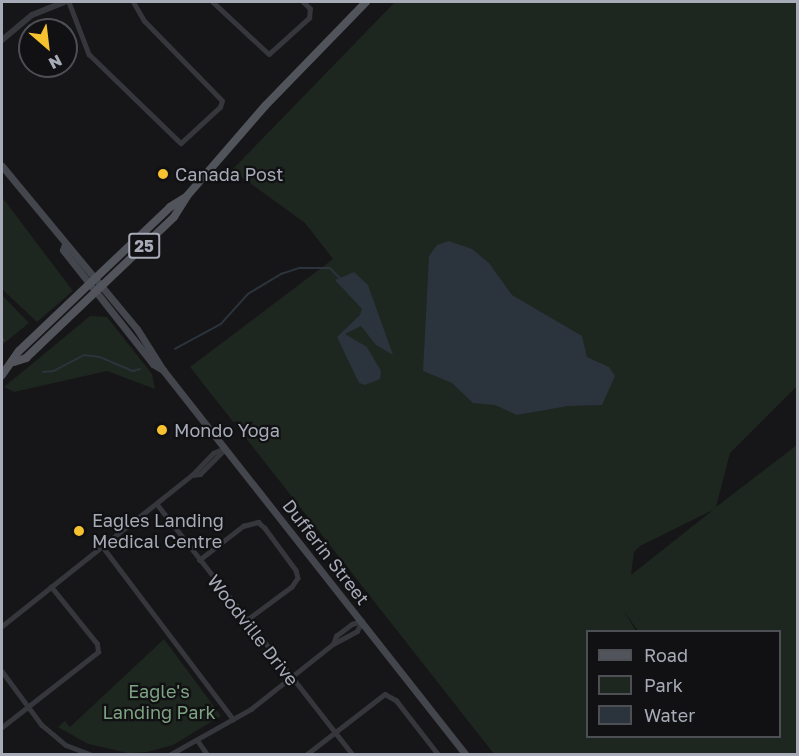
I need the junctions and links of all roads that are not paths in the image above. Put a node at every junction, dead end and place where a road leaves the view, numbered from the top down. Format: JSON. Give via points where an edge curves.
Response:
{"nodes":[{"id":1,"x":67,"y":2,"type":"edge"},
{"id":2,"x":133,"y":2,"type":"edge"},
{"id":3,"x":213,"y":2,"type":"edge"},
{"id":4,"x":303,"y":2,"type":"edge"},
{"id":5,"x":366,"y":2,"type":"edge"},
{"id":6,"x":2,"y":40,"type":"edge"},
{"id":7,"x":2,"y":166,"type":"edge"},
{"id":8,"x":187,"y":196,"type":"junction"},
{"id":9,"x":65,"y":244,"type":"junction"},
{"id":10,"x":97,"y":278,"type":"junction"},
{"id":11,"x":90,"y":285,"type":"junction"},
{"id":12,"x":103,"y":286,"type":"junction"},
{"id":13,"x":96,"y":292,"type":"junction"},
{"id":14,"x":14,"y":362,"type":"junction"},
{"id":15,"x":163,"y":370,"type":"junction"},
{"id":16,"x":2,"y":375,"type":"edge"},
{"id":17,"x":225,"y":448,"type":"junction"},
{"id":18,"x":192,"y":475,"type":"junction"},
{"id":19,"x":157,"y":504,"type":"junction"},
{"id":20,"x":103,"y":547,"type":"junction"},
{"id":21,"x":199,"y":560,"type":"junction"},
{"id":22,"x":51,"y":587,"type":"junction"},
{"id":23,"x":246,"y":621,"type":"junction"},
{"id":24,"x":362,"y":621,"type":"junction"},
{"id":25,"x":2,"y":626,"type":"edge"},
{"id":26,"x":333,"y":644,"type":"junction"},
{"id":27,"x":2,"y":671,"type":"edge"},
{"id":28,"x":290,"y":678,"type":"junction"},
{"id":29,"x":28,"y":706,"type":"junction"},
{"id":30,"x":233,"y":719,"type":"junction"},
{"id":31,"x":2,"y":727,"type":"edge"},
{"id":32,"x":335,"y":733,"type":"junction"},
{"id":33,"x":198,"y":741,"type":"junction"},
{"id":34,"x":89,"y":754,"type":"edge"},
{"id":35,"x":171,"y":754,"type":"edge"},
{"id":36,"x":207,"y":754,"type":"edge"},
{"id":37,"x":307,"y":754,"type":"edge"},
{"id":38,"x":352,"y":754,"type":"edge"},
{"id":39,"x":438,"y":754,"type":"edge"},
{"id":40,"x":465,"y":754,"type":"edge"}],
"edges":[{"from":1,"to":2,"type":"street","via":[[89,54],[182,143],[222,101],[144,21]]},
{"from":1,"to":6,"type":"street","via":[[32,15]]},
{"from":3,"to":4,"type":"street","via":[[269,54],[309,18],[311,11]]},
{"from":5,"to":8,"type":"main road","number":"25","via":[[265,106]]},
{"from":7,"to":9,"type":"main road","name":"Dufferin Street"},
{"from":8,"to":10,"type":"main road","number":"25","via":[[170,207]]},
{"from":8,"to":12,"type":"main road","number":"25","via":[[174,217]]},
{"from":9,"to":10,"type":"main road","name":"Dufferin Street"},
{"from":9,"to":11,"type":"main road","name":"Dufferin Street","via":[[63,250]]},
{"from":10,"to":11,"type":"main road","number":"25"},
{"from":10,"to":12,"type":"main road","name":"Dufferin Street"},
{"from":11,"to":13,"type":"main road","name":"Dufferin Street"},
{"from":11,"to":14,"type":"main road","number":"25","via":[[19,351]]},
{"from":12,"to":13,"type":"main road","number":"25"},
{"from":12,"to":15,"type":"main road","name":"Dufferin Street","via":[[159,359]]},
{"from":13,"to":14,"type":"main road","number":"25","via":[[26,358]]},
{"from":13,"to":15,"type":"main road","name":"Dufferin Street","via":[[153,364]]},
{"from":14,"to":16,"type":"main road","number":"25"},
{"from":15,"to":17,"type":"main road","name":"Dufferin Street"},
{"from":17,"to":18,"type":"street","via":[[213,453]]},
{"from":17,"to":18,"type":"street","via":[[217,461],[200,474]]},
{"from":17,"to":24,"type":"main road","name":"Dufferin Street"},
{"from":18,"to":19,"type":"street"},
{"from":19,"to":20,"type":"street"},
{"from":19,"to":21,"type":"street","name":"Woodville Drive"},
{"from":20,"to":22,"type":"street"},
{"from":20,"to":30,"type":"street"},
{"from":21,"to":23,"type":"street","name":"Woodville Drive"},
{"from":21,"to":23,"type":"street","via":[[243,526],[258,522],[265,528],[298,578],[292,587]]},
{"from":22,"to":25,"type":"street"},
{"from":22,"to":29,"type":"street","via":[[99,651]]},
{"from":23,"to":28,"type":"street","name":"Woodville Drive"},
{"from":24,"to":26,"type":"street","via":[[357,631]]},
{"from":24,"to":26,"type":"street","via":[[351,624],[336,636]]},
{"from":24,"to":40,"type":"main road","name":"Dufferin Street"},
{"from":26,"to":28,"type":"street"},
{"from":27,"to":29,"type":"street"},
{"from":28,"to":30,"type":"street"},
{"from":28,"to":32,"type":"street","name":"Woodville Drive"},
{"from":29,"to":31,"type":"street"},
{"from":29,"to":34,"type":"street","via":[[66,745]]},
{"from":30,"to":33,"type":"street"},
{"from":32,"to":37,"type":"street"},
{"from":32,"to":38,"type":"street","name":"Woodville Drive"},
{"from":32,"to":39,"type":"street","via":[[373,702],[390,695]]},
{"from":33,"to":35,"type":"street"},
{"from":33,"to":36,"type":"street"}]}
